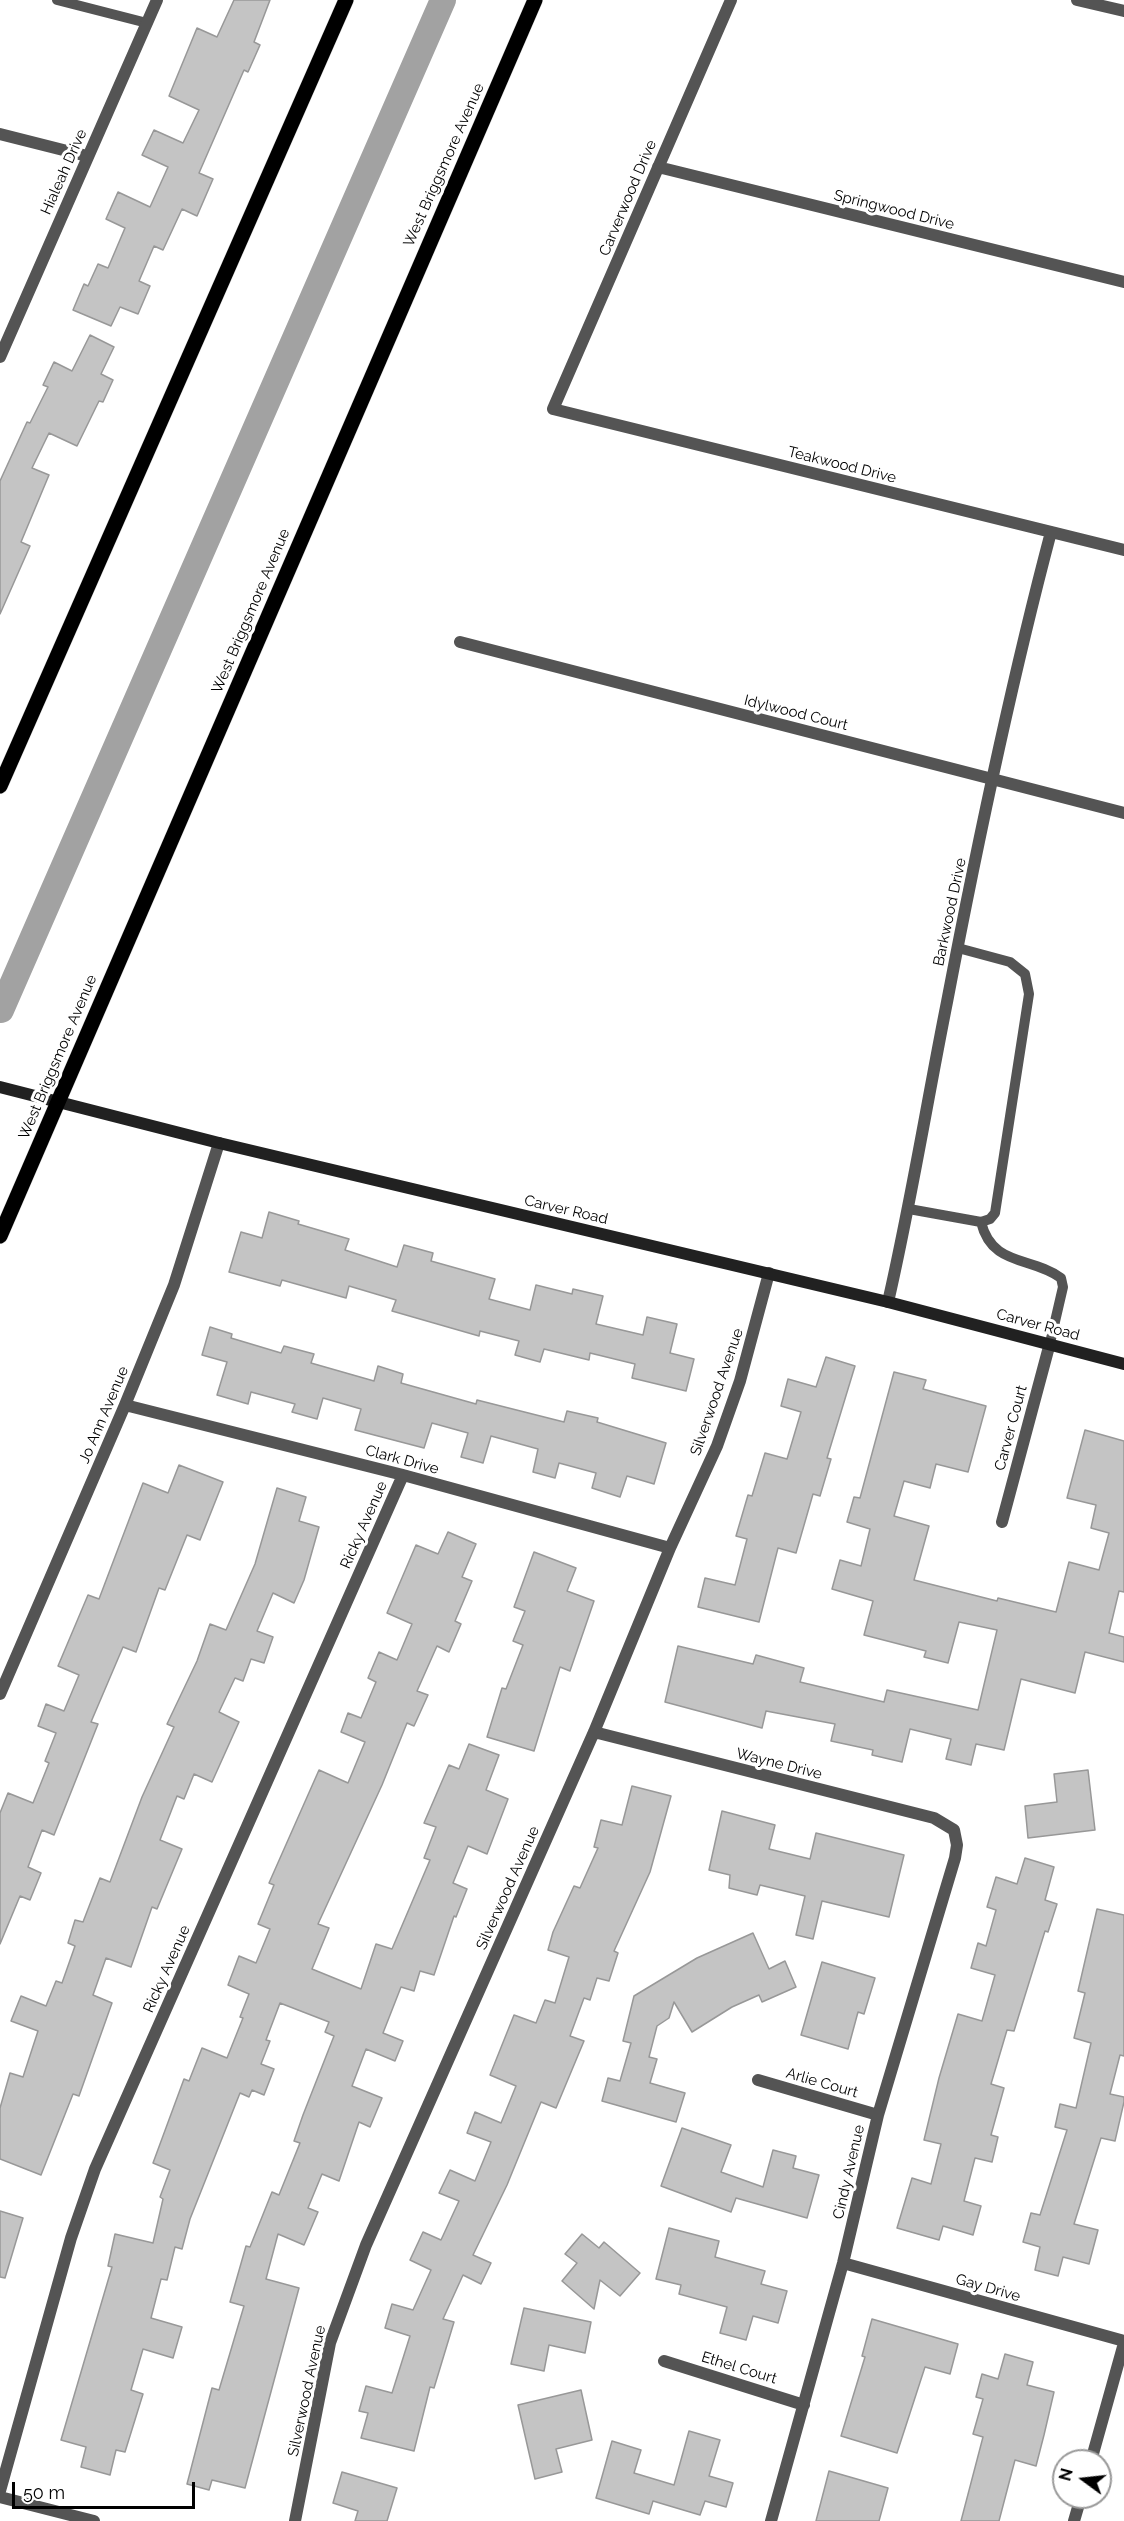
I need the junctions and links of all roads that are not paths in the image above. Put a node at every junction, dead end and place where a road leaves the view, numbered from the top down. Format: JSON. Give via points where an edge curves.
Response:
{"nodes":[{"id":1,"x":57,"y":0,"type":"edge"},
{"id":2,"x":157,"y":0,"type":"edge"},
{"id":3,"x":346,"y":0,"type":"edge"},
{"id":4,"x":535,"y":0,"type":"edge"},
{"id":5,"x":732,"y":0,"type":"edge"},
{"id":6,"x":1077,"y":0,"type":"edge"},
{"id":7,"x":1124,"y":11,"type":"edge"},
{"id":8,"x":147,"y":23,"type":"junction"},
{"id":9,"x":0,"y":134,"type":"edge"},
{"id":10,"x":87,"y":156,"type":"junction"},
{"id":11,"x":658,"y":167,"type":"junction"},
{"id":12,"x":1124,"y":282,"type":"edge"},
{"id":13,"x":0,"y":357,"type":"edge"},
{"id":14,"x":553,"y":409,"type":"joint"},
{"id":15,"x":1051,"y":531,"type":"junction"},
{"id":16,"x":1124,"y":550,"type":"edge"},
{"id":17,"x":460,"y":642,"type":"dead end"},
{"id":18,"x":993,"y":779,"type":"junction"},
{"id":19,"x":0,"y":786,"type":"edge"},
{"id":20,"x":1124,"y":813,"type":"edge"},
{"id":21,"x":958,"y":948,"type":"junction"},
{"id":22,"x":0,"y":1087,"type":"edge"},
{"id":23,"x":59,"y":1102,"type":"junction"},
{"id":24,"x":219,"y":1143,"type":"junction"},
{"id":25,"x":909,"y":1209,"type":"junction"},
{"id":26,"x":981,"y":1222,"type":"junction"},
{"id":27,"x":0,"y":1236,"type":"edge"},
{"id":28,"x":769,"y":1274,"type":"junction"},
{"id":29,"x":888,"y":1302,"type":"junction"},
{"id":30,"x":1050,"y":1342,"type":"junction"},
{"id":31,"x":1124,"y":1364,"type":"edge"},
{"id":32,"x":125,"y":1405,"type":"junction"},
{"id":33,"x":403,"y":1475,"type":"junction"},
{"id":34,"x":1002,"y":1522,"type":"dead end"},
{"id":35,"x":670,"y":1548,"type":"junction"},
{"id":36,"x":0,"y":1694,"type":"edge"},
{"id":37,"x":594,"y":1732,"type":"junction"},
{"id":38,"x":954,"y":1830,"type":"joint"},
{"id":39,"x":758,"y":2080,"type":"dead end"},
{"id":40,"x":878,"y":2115,"type":"junction"},
{"id":41,"x":843,"y":2263,"type":"junction"},
{"id":42,"x":1124,"y":2342,"type":"edge"},
{"id":43,"x":664,"y":2361,"type":"dead end"},
{"id":44,"x":804,"y":2404,"type":"junction"},
{"id":45,"x":1094,"y":2449,"type":"edge"},
{"id":46,"x":0,"y":2491,"type":"edge"},
{"id":47,"x":0,"y":2497,"type":"edge"},
{"id":48,"x":94,"y":2521,"type":"edge"},
{"id":49,"x":295,"y":2521,"type":"edge"},
{"id":50,"x":771,"y":2521,"type":"edge"}],
"edges":[{"from":1,"to":8,"type":"lane"},
{"from":2,"to":8,"type":"street","name":"Hialeah Drive"},
{"from":3,"to":19,"type":"main road"},
{"from":4,"to":23,"type":"main road","name":"West Briggsmore Avenue"},
{"from":5,"to":11,"type":"street","name":"Carverwood Drive"},
{"from":6,"to":7,"type":"street"},
{"from":8,"to":10,"type":"street","name":"Hialeah Drive"},
{"from":9,"to":10,"type":"street"},
{"from":10,"to":13,"type":"street","name":"Hialeah Drive"},
{"from":11,"to":12,"type":"street","name":"Springwood Drive"},
{"from":11,"to":14,"type":"street","name":"Carverwood Drive"},
{"from":14,"to":15,"type":"street","name":"Teakwood Drive"},
{"from":15,"to":16,"type":"street","name":"Teakwood Drive"},
{"from":15,"to":18,"type":"street","name":"Barkwood Drive","via":[[1018,658]]},
{"from":17,"to":18,"type":"street","name":"Idylwood Court"},
{"from":18,"to":20,"type":"street","name":"Idylwood Court"},
{"from":18,"to":21,"type":"street","name":"Barkwood Drive"},
{"from":21,"to":25,"type":"street","name":"Barkwood Drive"},
{"from":21,"to":26,"type":"lane","via":[[1010,962],[1025,974],[1029,994],[995,1213]]},
{"from":22,"to":23,"type":"street","name":"Carver Road"},
{"from":23,"to":24,"type":"street","name":"Carver Road"},
{"from":23,"to":27,"type":"main road","name":"West Briggsmore Avenue"},
{"from":24,"to":28,"type":"street","name":"Carver Road"},
{"from":24,"to":32,"type":"street","name":"Jo Ann Avenue","via":[[174,1285]]},
{"from":25,"to":26,"type":"lane"},
{"from":25,"to":29,"type":"street","name":"Barkwood Drive"},
{"from":26,"to":30,"type":"lane","via":[[985,1237],[1005,1256],[1061,1278],[1063,1287]]},
{"from":28,"to":29,"type":"street","name":"Carver Road"},
{"from":28,"to":35,"type":"street","name":"Silverwood Avenue","via":[[740,1381],[717,1446]]},
{"from":29,"to":30,"type":"street","name":"Carver Road"},
{"from":30,"to":31,"type":"street","name":"Carver Road"},
{"from":30,"to":34,"type":"street","name":"Carver Court"},
{"from":32,"to":33,"type":"street","name":"Clark Drive"},
{"from":32,"to":36,"type":"street","name":"Jo Ann Avenue"},
{"from":33,"to":35,"type":"street","name":"Clark Drive"},
{"from":33,"to":46,"type":"street","name":"Ricky Avenue","via":[[94,2169]]},
{"from":35,"to":37,"type":"street","name":"Silverwood Avenue"},
{"from":37,"to":38,"type":"street","name":"Wayne Drive","via":[[934,1818]]},
{"from":37,"to":49,"type":"street","name":"Silverwood Avenue","via":[[366,2245],[330,2343]]},
{"from":38,"to":40,"type":"street","name":"Cindy Avenue","via":[[955,1858]]},
{"from":39,"to":40,"type":"street","name":"Arlie Court"},
{"from":40,"to":41,"type":"street","name":"Cindy Avenue"},
{"from":41,"to":42,"type":"street","name":"Gay Drive"},
{"from":41,"to":44,"type":"street","name":"Cindy Avenue"},
{"from":42,"to":45,"type":"street"},
{"from":43,"to":44,"type":"street","name":"Ethel Court"},
{"from":44,"to":50,"type":"street","name":"Cindy Avenue"},
{"from":47,"to":48,"type":"street"}]}
